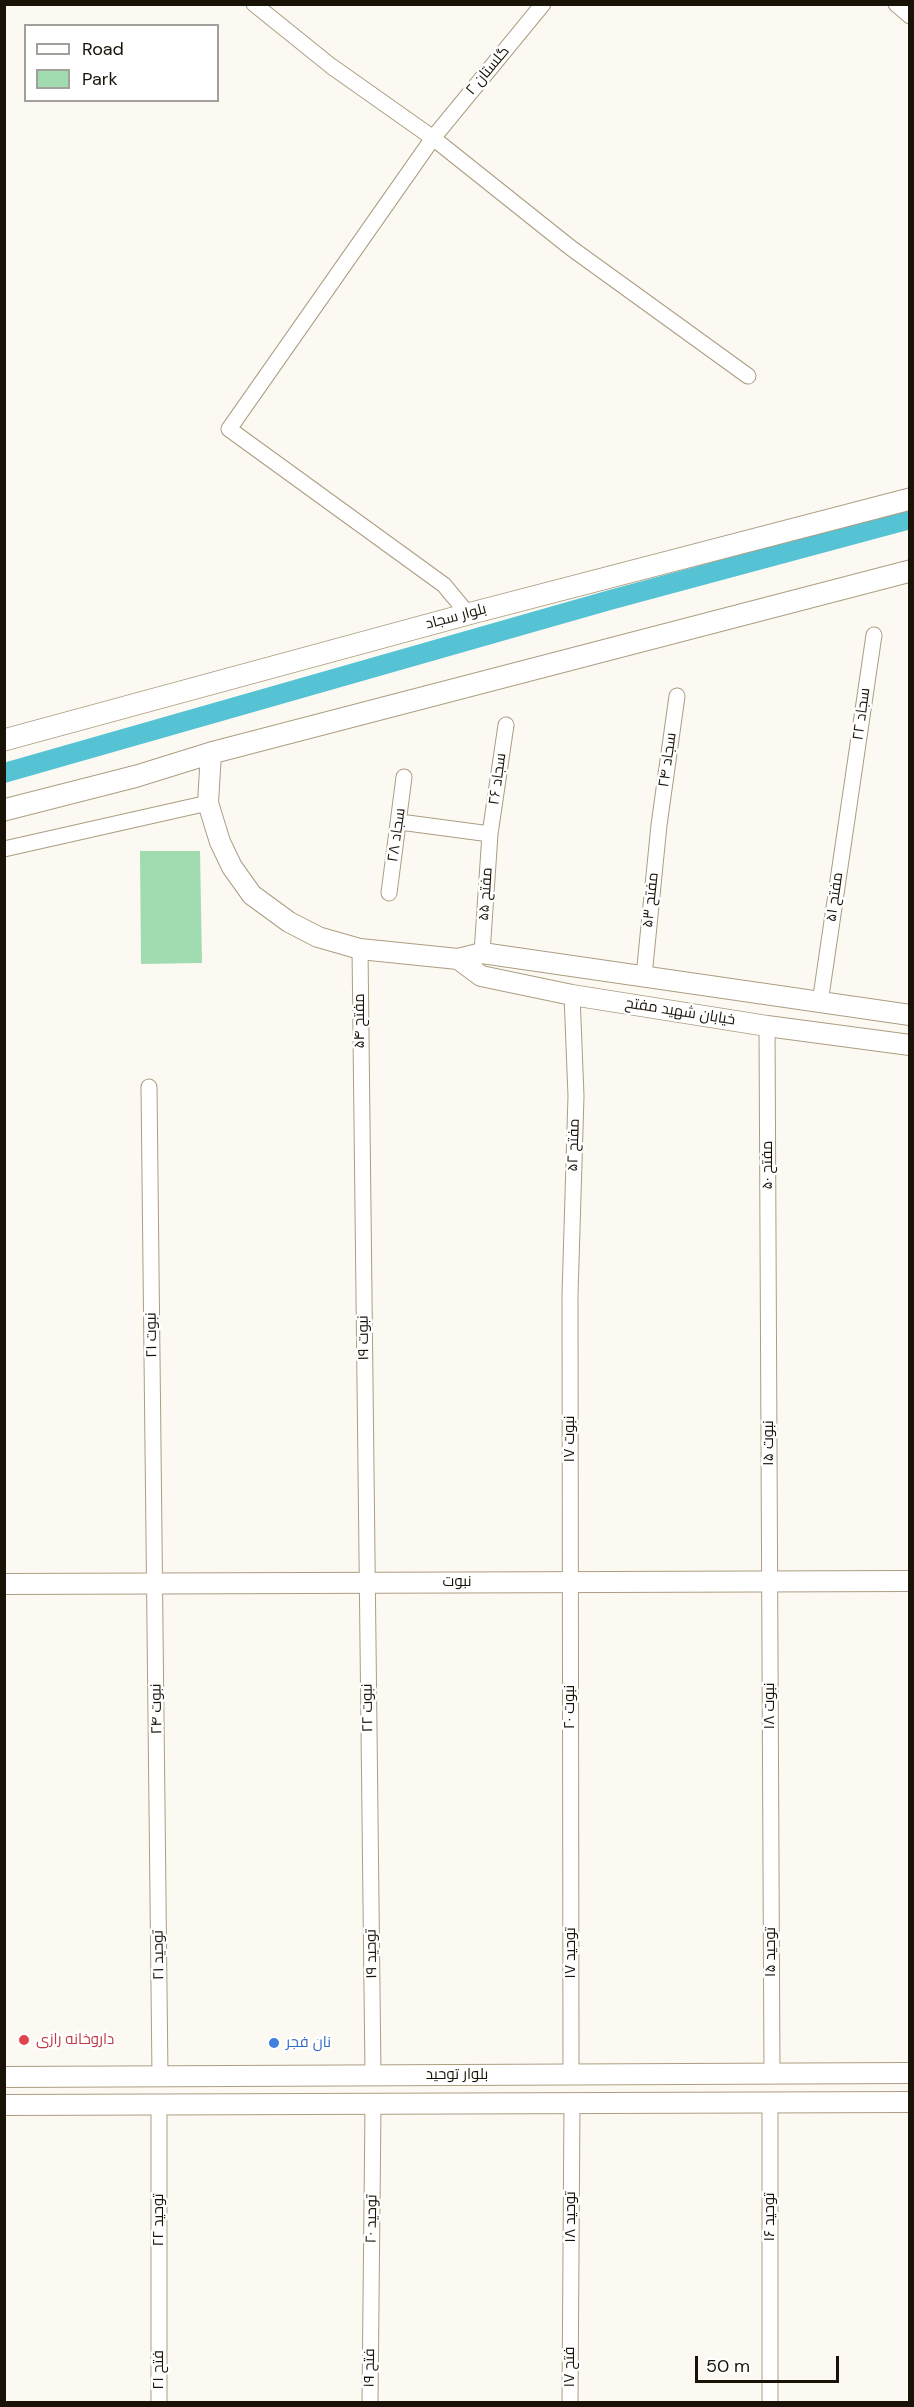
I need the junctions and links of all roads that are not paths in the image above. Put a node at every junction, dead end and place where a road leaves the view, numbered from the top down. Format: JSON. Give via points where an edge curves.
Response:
{"nodes":[{"id":1,"x":254,"y":4,"type":"edge"},
{"id":2,"x":543,"y":4,"type":"edge"},
{"id":3,"x":896,"y":4,"type":"edge"},
{"id":4,"x":909,"y":16,"type":"edge"},
{"id":5,"x":432,"y":138,"type":"junction"},
{"id":6,"x":748,"y":376,"type":"dead end"},
{"id":7,"x":909,"y":499,"type":"edge"},
{"id":8,"x":909,"y":571,"type":"edge"},
{"id":9,"x":468,"y":614,"type":"junction"},
{"id":10,"x":874,"y":635,"type":"dead end"},
{"id":11,"x":677,"y":696,"type":"dead end"},
{"id":12,"x":506,"y":725,"type":"dead end"},
{"id":13,"x":5,"y":739,"type":"edge"},
{"id":14,"x":211,"y":753,"type":"junction"},
{"id":15,"x":404,"y":777,"type":"dead end"},
{"id":16,"x":851,"y":792,"type":"joint"},
{"id":17,"x":208,"y":803,"type":"junction"},
{"id":18,"x":4,"y":810,"type":"edge"},
{"id":19,"x":400,"y":822,"type":"junction"},
{"id":20,"x":659,"y":825,"type":"joint"},
{"id":21,"x":490,"y":834,"type":"junction"},
{"id":22,"x":4,"y":849,"type":"edge"},
{"id":23,"x":389,"y":893,"type":"dead end"},
{"id":24,"x":360,"y":949,"type":"junction"},
{"id":25,"x":482,"y":953,"type":"junction"},
{"id":26,"x":458,"y":959,"type":"junction"},
{"id":27,"x":644,"y":976,"type":"junction"},
{"id":28,"x":572,"y":995,"type":"junction"},
{"id":29,"x":820,"y":1003,"type":"junction"},
{"id":30,"x":909,"y":1015,"type":"edge"},
{"id":31,"x":767,"y":1026,"type":"junction"},
{"id":32,"x":909,"y":1045,"type":"edge"},
{"id":33,"x":149,"y":1087,"type":"dead end"},
{"id":34,"x":361,"y":1094,"type":"joint"},
{"id":35,"x":570,"y":1295,"type":"joint"},
{"id":36,"x":768,"y":1304,"type":"joint"},
{"id":37,"x":770,"y":1581,"type":"junction"},
{"id":38,"x":909,"y":1581,"type":"edge"},
{"id":39,"x":366,"y":1582,"type":"junction"},
{"id":40,"x":570,"y":1582,"type":"junction"},
{"id":41,"x":156,"y":1583,"type":"junction"},
{"id":42,"x":4,"y":1584,"type":"edge"},
{"id":43,"x":771,"y":1831,"type":"joint"},
{"id":44,"x":571,"y":1832,"type":"joint"},
{"id":45,"x":370,"y":1833,"type":"joint"},
{"id":46,"x":158,"y":1834,"type":"joint"},
{"id":47,"x":772,"y":2073,"type":"junction"},
{"id":48,"x":909,"y":2073,"type":"edge"},
{"id":49,"x":571,"y":2075,"type":"junction"},
{"id":50,"x":373,"y":2076,"type":"junction"},
{"id":51,"x":160,"y":2077,"type":"junction"},
{"id":52,"x":4,"y":2078,"type":"edge"},
{"id":53,"x":770,"y":2102,"type":"junction"},
{"id":54,"x":909,"y":2102,"type":"edge"},
{"id":55,"x":572,"y":2103,"type":"junction"},
{"id":56,"x":159,"y":2104,"type":"junction"},
{"id":57,"x":374,"y":2104,"type":"junction"},
{"id":58,"x":4,"y":2105,"type":"edge"},
{"id":59,"x":570,"y":2332,"type":"joint"},
{"id":60,"x":370,"y":2334,"type":"joint"},
{"id":61,"x":159,"y":2337,"type":"joint"},
{"id":62,"x":159,"y":2403,"type":"edge"},
{"id":63,"x":370,"y":2403,"type":"edge"},
{"id":64,"x":570,"y":2403,"type":"edge"},
{"id":65,"x":770,"y":2403,"type":"edge"}],
"edges":[{"from":1,"to":5,"type":"street","via":[[331,66]]},
{"from":2,"to":5,"type":"street","name":"گلستان ۲"},
{"from":3,"to":4,"type":"street"},
{"from":5,"to":6,"type":"street","via":[[571,248]]},
{"from":5,"to":9,"type":"street","name":"گلستان ۲","via":[[229,429],[444,585]]},
{"from":7,"to":9,"type":"main road","name":"بلوار سجاد"},
{"from":8,"to":14,"type":"main road"},
{"from":9,"to":13,"type":"main road","name":"بلوار سجاد"},
{"from":10,"to":16,"type":"street","name":"سجاد ۲۲"},
{"from":11,"to":20,"type":"street","name":"سجاد ۲۴"},
{"from":12,"to":21,"type":"street","name":"سجاد ۲۶"},
{"from":14,"to":17,"type":"street","name":"خیابان شهید مفتح"},
{"from":14,"to":18,"type":"main road"},
{"from":15,"to":19,"type":"street","name":"سجاد ۲۸"},
{"from":16,"to":29,"type":"street","name":"مفتح ۵۱"},
{"from":17,"to":22,"type":"street"},
{"from":17,"to":24,"type":"street","name":"خیابان شهید مفتح","via":[[220,842],[252,895],[318,937]]},
{"from":19,"to":21,"type":"street"},
{"from":19,"to":23,"type":"street","name":"سجاد ۲۸"},
{"from":20,"to":27,"type":"street","name":"مفتح ۵۳"},
{"from":21,"to":25,"type":"street","name":"مفتح ۵۵"},
{"from":24,"to":26,"type":"street","name":"خیابان شهید مفتح"},
{"from":24,"to":34,"type":"street","name":"مفتح ۵۴"},
{"from":25,"to":26,"type":"street","name":"خیابان شهید مفتح"},
{"from":25,"to":27,"type":"street","name":"خیابان شهید مفتح"},
{"from":26,"to":28,"type":"street","name":"خیابان شهید مفتح","via":[[481,976]]},
{"from":27,"to":29,"type":"street","name":"خیابان شهید مفتح"},
{"from":28,"to":31,"type":"street","name":"خیابان شهید مفتح"},
{"from":28,"to":35,"type":"street","name":"مفتح ۵۲","via":[[576,1096]]},
{"from":29,"to":30,"type":"street","name":"خیابان شهید مفتح"},
{"from":31,"to":32,"type":"street","name":"خیابان شهید مفتح"},
{"from":31,"to":36,"type":"street","name":"مفتح ۵۰"},
{"from":33,"to":41,"type":"street","name":"نبوت ۲۱"},
{"from":34,"to":39,"type":"street","name":"نبوت ۱۹"},
{"from":35,"to":40,"type":"street","name":"نبوت ۱۷"},
{"from":36,"to":37,"type":"street","name":"نبوت ۱۵"},
{"from":37,"to":38,"type":"street","name":"نبوت"},
{"from":37,"to":40,"type":"street","name":"نبوت"},
{"from":37,"to":43,"type":"street","name":"نبوت ۱۸"},
{"from":39,"to":40,"type":"street","name":"نبوت"},
{"from":39,"to":41,"type":"street","name":"نبوت"},
{"from":39,"to":45,"type":"street","name":"نبوت ۲۲"},
{"from":40,"to":44,"type":"street","name":"نبوت ۲۰"},
{"from":41,"to":42,"type":"street","name":"نبوت"},
{"from":41,"to":46,"type":"street","name":"نبوت ۲۴"},
{"from":43,"to":47,"type":"street","name":"توحید ۱۵"},
{"from":44,"to":49,"type":"street","name":"توحید ۱۷"},
{"from":45,"to":50,"type":"street","name":"توحید ۱۹"},
{"from":46,"to":51,"type":"street","name":"توحید ۲۱"},
{"from":47,"to":48,"type":"street","name":"بلوار توحید"},
{"from":47,"to":49,"type":"street","name":"بلوار توحید"},
{"from":49,"to":50,"type":"street","name":"بلوار توحید"},
{"from":50,"to":51,"type":"street","name":"بلوار توحید"},
{"from":51,"to":52,"type":"street","name":"بلوار توحید"},
{"from":53,"to":54,"type":"street","name":"بلوار توحید"},
{"from":53,"to":55,"type":"street","name":"بلوار توحید"},
{"from":53,"to":65,"type":"street","name":"توحید ۱۶"},
{"from":55,"to":57,"type":"street","name":"بلوار توحید"},
{"from":55,"to":59,"type":"street","name":"توحید ۱۸"},
{"from":56,"to":57,"type":"street","name":"بلوار توحید"},
{"from":56,"to":58,"type":"street","name":"بلوار توحید"},
{"from":56,"to":61,"type":"street","name":"توحید ۲۲"},
{"from":57,"to":60,"type":"street","name":"توحید ۲۰"},
{"from":59,"to":64,"type":"street","name":"فتح ۱۷"},
{"from":60,"to":63,"type":"street","name":"فتح ۱۹"},
{"from":61,"to":62,"type":"street","name":"فتح ۲۱"}]}
